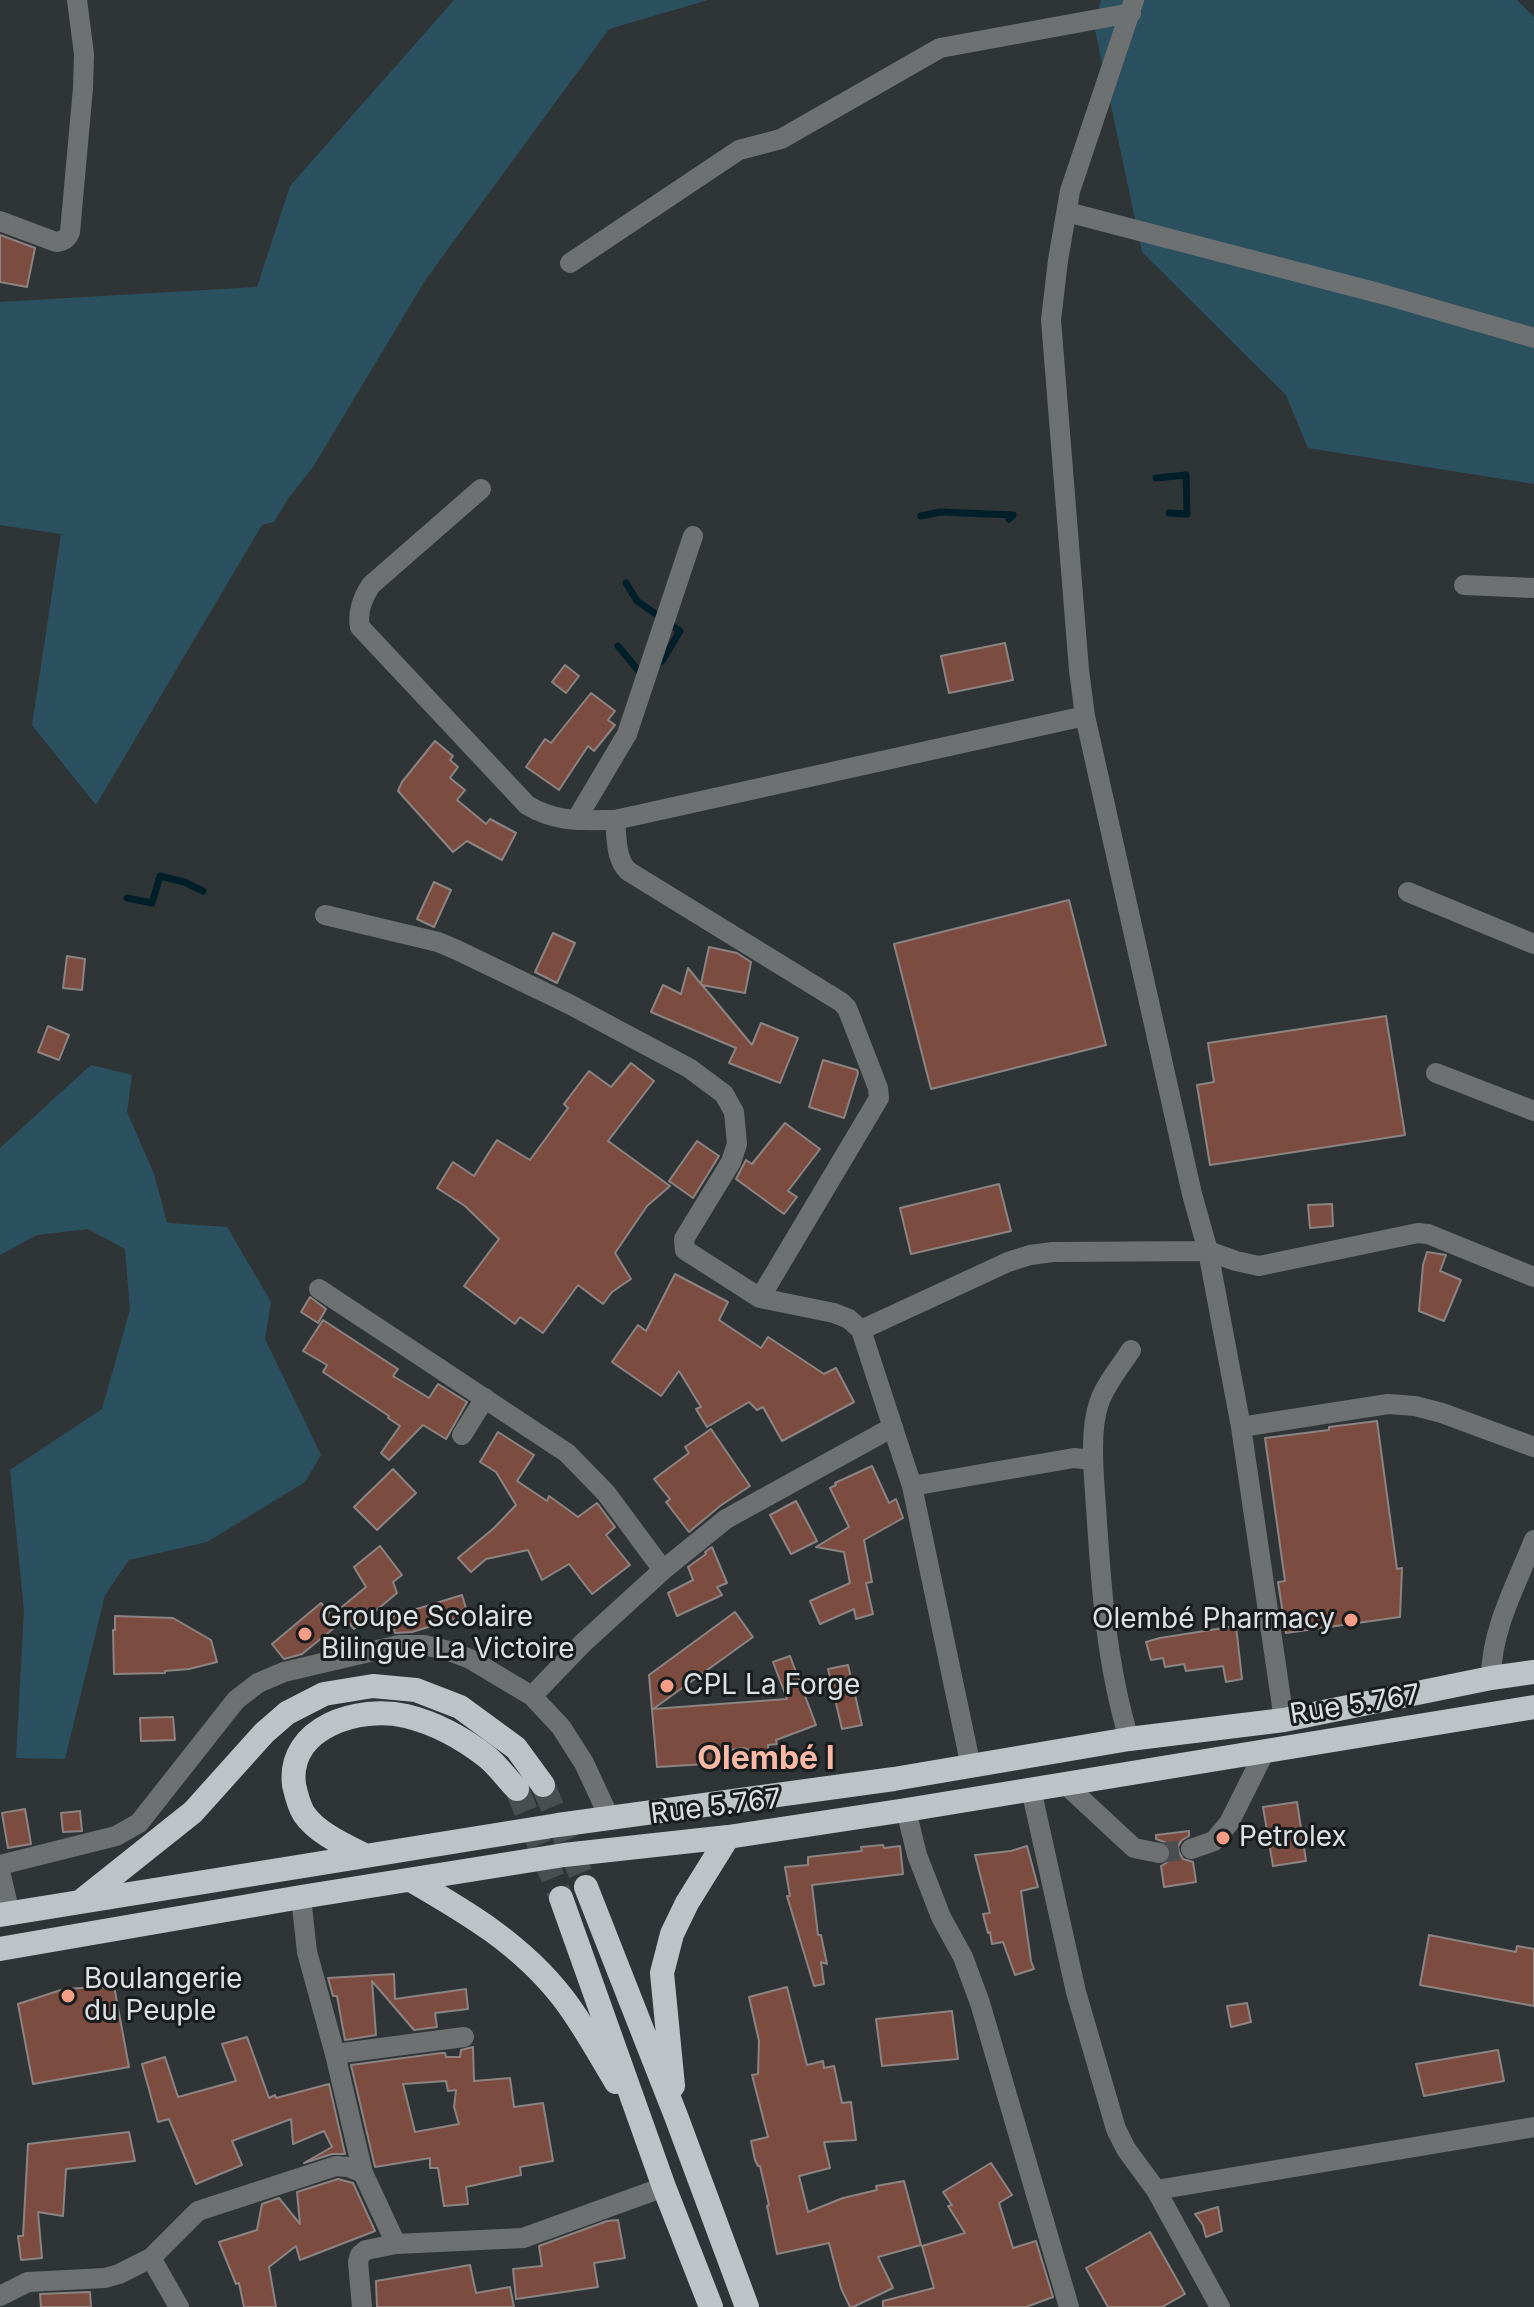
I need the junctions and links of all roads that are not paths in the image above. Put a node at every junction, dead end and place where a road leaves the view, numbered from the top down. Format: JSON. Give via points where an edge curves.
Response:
{"nodes":[{"id":1,"x":77,"y":0,"type":"edge"},
{"id":2,"x":1132,"y":6,"type":"edge"},
{"id":3,"x":1067,"y":212,"type":"junction"},
{"id":4,"x":0,"y":221,"type":"edge"},
{"id":5,"x":570,"y":263,"type":"dead end"},
{"id":6,"x":1534,"y":338,"type":"edge"},
{"id":7,"x":481,"y":489,"type":"dead end"},
{"id":8,"x":693,"y":536,"type":"dead end"},
{"id":9,"x":1464,"y":585,"type":"dead end"},
{"id":10,"x":1534,"y":588,"type":"edge"},
{"id":11,"x":1085,"y":716,"type":"junction"},
{"id":12,"x":576,"y":820,"type":"junction"},
{"id":13,"x":615,"y":820,"type":"junction"},
{"id":14,"x":1408,"y":892,"type":"dead end"},
{"id":15,"x":325,"y":915,"type":"dead end"},
{"id":16,"x":1534,"y":944,"type":"edge"},
{"id":17,"x":1436,"y":1073,"type":"dead end"},
{"id":18,"x":1534,"y":1111,"type":"edge"},
{"id":19,"x":1208,"y":1251,"type":"junction"},
{"id":20,"x":1534,"y":1277,"type":"edge"},
{"id":21,"x":319,"y":1289,"type":"dead end"},
{"id":22,"x":760,"y":1298,"type":"junction"},
{"id":23,"x":861,"y":1330,"type":"junction"},
{"id":24,"x":1131,"y":1350,"type":"dead end"},
{"id":25,"x":485,"y":1398,"type":"junction"},
{"id":26,"x":893,"y":1427,"type":"junction"},
{"id":27,"x":1241,"y":1427,"type":"junction"},
{"id":28,"x":462,"y":1435,"type":"dead end"},
{"id":29,"x":1534,"y":1447,"type":"edge"},
{"id":30,"x":1093,"y":1460,"type":"junction"},
{"id":31,"x":912,"y":1486,"type":"junction"},
{"id":32,"x":1534,"y":1540,"type":"edge"},
{"id":33,"x":663,"y":1570,"type":"junction"},
{"id":34,"x":1534,"y":1672,"type":"edge"},
{"id":35,"x":1491,"y":1678,"type":"junction"},
{"id":36,"x":532,"y":1696,"type":"junction"},
{"id":37,"x":1534,"y":1707,"type":"edge"},
{"id":38,"x":1284,"y":1720,"type":"junction"},
{"id":39,"x":1129,"y":1739,"type":"junction"},
{"id":40,"x":1265,"y":1751,"type":"junction"},
{"id":41,"x":971,"y":1767,"type":"junction"},
{"id":42,"x":1064,"y":1783,"type":"junction"},
{"id":43,"x":543,"y":1785,"type":"tunnel mouth"},
{"id":44,"x":517,"y":1789,"type":"tunnel mouth"},
{"id":45,"x":1031,"y":1789,"type":"junction"},
{"id":46,"x":906,"y":1810,"type":"junction"},
{"id":47,"x":610,"y":1819,"type":"junction"},
{"id":48,"x":728,"y":1837,"type":"junction"},
{"id":49,"x":1191,"y":1849,"type":"tunnel mouth"},
{"id":50,"x":1159,"y":1853,"type":"tunnel mouth"},
{"id":51,"x":364,"y":1855,"type":"junction"},
{"id":52,"x":0,"y":1868,"type":"edge"},
{"id":53,"x":411,"y":1880,"type":"junction"},
{"id":54,"x":586,"y":1887,"type":"tunnel mouth"},
{"id":55,"x":301,"y":1897,"type":"junction"},
{"id":56,"x":561,"y":1898,"type":"tunnel mouth"},
{"id":57,"x":78,"y":1903,"type":"junction"},
{"id":58,"x":5,"y":1914,"type":"edge"},
{"id":59,"x":0,"y":1949,"type":"edge"},
{"id":60,"x":464,"y":2037,"type":"dead end"},
{"id":61,"x":335,"y":2054,"type":"junction"},
{"id":62,"x":676,"y":2116,"type":"junction"},
{"id":63,"x":642,"y":2123,"type":"junction"},
{"id":64,"x":1534,"y":2127,"type":"edge"},
{"id":65,"x":363,"y":2173,"type":"junction"},
{"id":66,"x":664,"y":2187,"type":"junction"},
{"id":67,"x":1156,"y":2190,"type":"junction"},
{"id":68,"x":396,"y":2244,"type":"junction"},
{"id":69,"x":151,"y":2258,"type":"junction"},
{"id":70,"x":0,"y":2296,"type":"edge"},
{"id":71,"x":179,"y":2307,"type":"edge"},
{"id":72,"x":362,"y":2307,"type":"edge"},
{"id":73,"x":711,"y":2307,"type":"edge"},
{"id":74,"x":747,"y":2307,"type":"edge"},
{"id":75,"x":1069,"y":2307,"type":"edge"},
{"id":76,"x":1220,"y":2307,"type":"edge"}],
"edges":[{"from":1,"to":4,"type":"street","via":[[83,88],[70,232],[56,242]]},
{"from":2,"to":3,"type":"street"},
{"from":2,"to":5,"type":"street","via":[[940,48],[781,139],[739,150]]},
{"from":3,"to":6,"type":"street"},
{"from":3,"to":11,"type":"street","via":[[1051,320]]},
{"from":7,"to":12,"type":"street","via":[[371,585],[364,594],[360,627],[527,805],[542,814]]},
{"from":8,"to":12,"type":"street","via":[[627,734]]},
{"from":9,"to":10,"type":"street"},
{"from":11,"to":13,"type":"street"},
{"from":11,"to":19,"type":"street"},
{"from":12,"to":13,"type":"street"},
{"from":13,"to":22,"type":"street","via":[[619,858],[628,871],[847,1008],[878,1088],[879,1098]]},
{"from":14,"to":16,"type":"street"},
{"from":15,"to":22,"type":"street","via":[[457,950],[689,1068],[724,1094],[734,1112],[737,1144],[683,1245]]},
{"from":17,"to":18,"type":"street"},
{"from":19,"to":20,"type":"street","via":[[1259,1266],[1418,1233]]},
{"from":19,"to":23,"type":"street","via":[[1030,1255]]},
{"from":19,"to":27,"type":"street"},
{"from":21,"to":25,"type":"street"},
{"from":22,"to":23,"type":"street","via":[[834,1313]]},
{"from":23,"to":26,"type":"street"},
{"from":24,"to":30,"type":"street","via":[[1099,1402]]},
{"from":25,"to":28,"type":"street"},
{"from":25,"to":33,"type":"street","via":[[567,1453],[606,1493]]},
{"from":26,"to":31,"type":"street"},
{"from":26,"to":33,"type":"street","via":[[726,1519]]},
{"from":27,"to":29,"type":"street","via":[[1388,1404],[1442,1413]]},
{"from":27,"to":38,"type":"street"},
{"from":30,"to":31,"type":"street","via":[[1074,1458]]},
{"from":30,"to":39,"type":"street","via":[[1102,1602],[1113,1682]]},
{"from":31,"to":41,"type":"street"},
{"from":32,"to":35,"type":"street","via":[[1495,1637]]},
{"from":33,"to":36,"type":"street"},
{"from":34,"to":35,"type":"highway"},
{"from":35,"to":38,"type":"highway"},
{"from":36,"to":47,"type":"street","via":[[584,1763]]},
{"from":36,"to":52,"type":"street","via":[[470,1659],[424,1645],[399,1645],[284,1672],[236,1700],[139,1823],[116,1836]]},
{"from":37,"to":40,"type":"highway","name":"Rue 5.767"},
{"from":38,"to":39,"type":"highway"},
{"from":39,"to":41,"type":"highway"},
{"from":40,"to":42,"type":"highway","name":"Rue 5.767"},
{"from":40,"to":49,"type":"street","via":[[1229,1823],[1214,1841]]},
{"from":41,"to":47,"type":"highway"},
{"from":42,"to":45,"type":"highway","name":"Rue 5.767"},
{"from":42,"to":50,"type":"street","via":[[1134,1848]]},
{"from":43,"to":57,"type":"highway","via":[[516,1748],[460,1707],[416,1690],[373,1686],[324,1694],[287,1713],[193,1812]]},
{"from":44,"to":51,"type":"highway","via":[[489,1758],[450,1733],[404,1716],[361,1714],[326,1725],[298,1756],[293,1772],[296,1795],[304,1815]]},
{"from":45,"to":46,"type":"highway","name":"Rue 5.767"},
{"from":45,"to":67,"type":"street","via":[[1076,1992],[1116,2129]]},
{"from":46,"to":48,"type":"highway","name":"Rue 5.767"},
{"from":46,"to":75,"type":"street","via":[[917,1855],[980,2003]]},
{"from":47,"to":51,"type":"highway"},
{"from":48,"to":53,"type":"highway","name":"Rue 5.767","via":[[564,1855]]},
{"from":48,"to":62,"type":"highway","via":[[687,1903],[662,1973]]},
{"from":51,"to":57,"type":"highway"},
{"from":52,"to":58,"type":"street"},
{"from":53,"to":55,"type":"highway","name":"Rue 5.767"},
{"from":53,"to":63,"type":"highway","via":[[478,1919],[526,1957],[564,1999]]},
{"from":54,"to":62,"type":"highway"},
{"from":55,"to":59,"type":"highway","name":"Rue 5.767"},
{"from":55,"to":61,"type":"street","via":[[307,1952]]},
{"from":56,"to":63,"type":"highway"},
{"from":57,"to":58,"type":"highway"},
{"from":60,"to":61,"type":"street"},
{"from":61,"to":65,"type":"street"},
{"from":62,"to":74,"type":"highway"},
{"from":63,"to":66,"type":"highway"},
{"from":64,"to":67,"type":"street"},
{"from":65,"to":68,"type":"street"},
{"from":65,"to":69,"type":"street","via":[[336,2166],[198,2211]]},
{"from":66,"to":68,"type":"street","via":[[523,2238]]},
{"from":66,"to":73,"type":"highway"},
{"from":67,"to":76,"type":"street"},
{"from":68,"to":72,"type":"street","via":[[360,2255]]},
{"from":69,"to":70,"type":"street","via":[[105,2278],[28,2282]]},
{"from":69,"to":71,"type":"street"}]}
